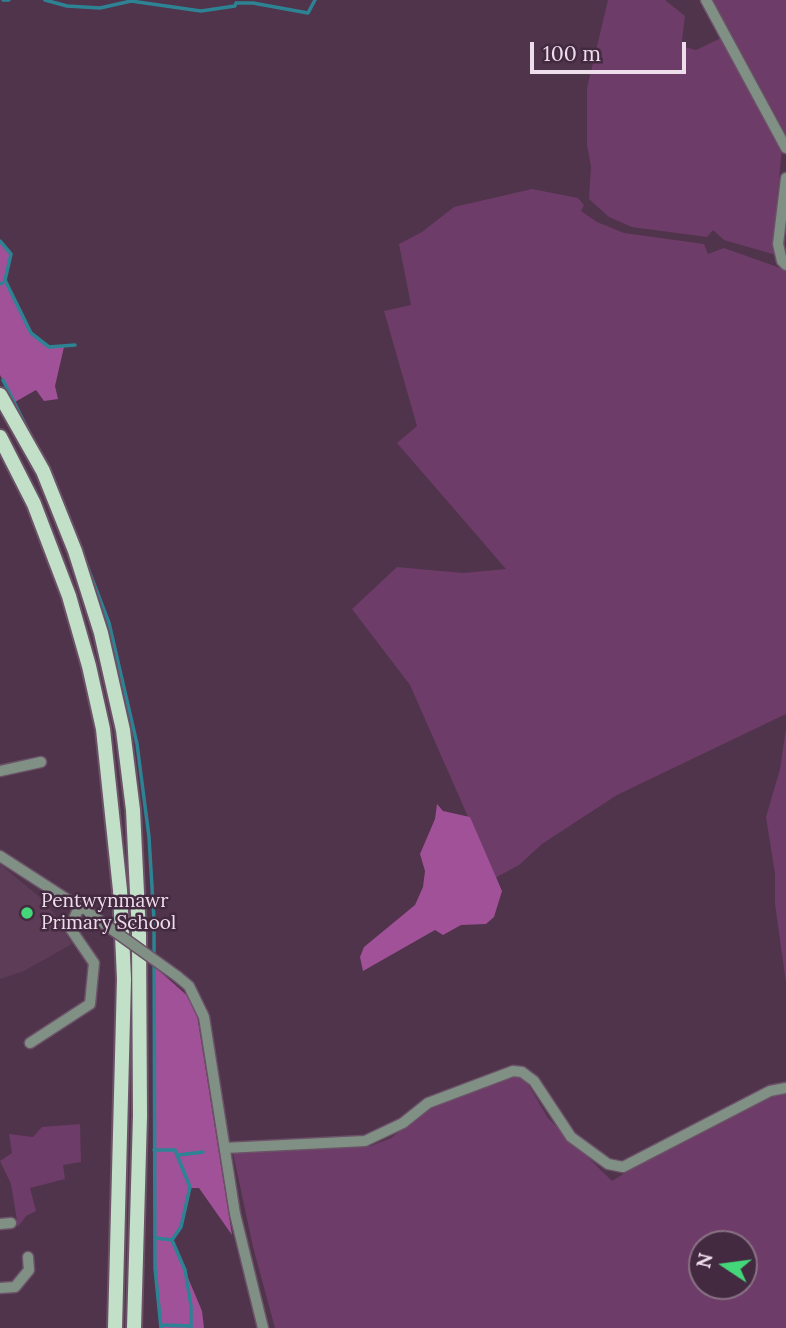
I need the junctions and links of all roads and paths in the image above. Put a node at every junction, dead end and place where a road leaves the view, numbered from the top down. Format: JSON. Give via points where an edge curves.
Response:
{"nodes":[{"id":1,"x":706,"y":0,"type":"edge"},
{"id":2,"x":786,"y":148,"type":"edge"},
{"id":3,"x":786,"y":178,"type":"edge"},
{"id":4,"x":786,"y":265,"type":"edge"},
{"id":5,"x":0,"y":395,"type":"edge"},
{"id":6,"x":0,"y":437,"type":"edge"},
{"id":7,"x":41,"y":762,"type":"dead end"},
{"id":8,"x":0,"y":771,"type":"edge"},
{"id":9,"x":0,"y":856,"type":"edge"},
{"id":10,"x":79,"y":907,"type":"junction"},
{"id":11,"x":30,"y":1043,"type":"dead end"},
{"id":12,"x":786,"y":1088,"type":"edge"},
{"id":13,"x":225,"y":1148,"type":"junction"},
{"id":14,"x":27,"y":1257,"type":"dead end"},
{"id":15,"x":0,"y":1288,"type":"edge"},
{"id":16,"x":115,"y":1328,"type":"edge"},
{"id":17,"x":134,"y":1328,"type":"edge"},
{"id":18,"x":263,"y":1328,"type":"edge"}],
"edges":[{"from":1,"to":2,"type":"street"},
{"from":3,"to":4,"type":"street","via":[[778,244]]},
{"from":5,"to":17,"type":"main road","via":[[43,471],[75,551],[101,633],[122,730],[139,934]]},
{"from":6,"to":16,"type":"main road","via":[[34,504],[69,596],[103,729],[124,979]]},
{"from":7,"to":8,"type":"street"},
{"from":9,"to":10,"type":"street"},
{"from":10,"to":11,"type":"street","via":[[70,928],[94,963],[90,1004]]},
{"from":10,"to":13,"type":"street","bridge":true,"via":[[189,986],[204,1017]]},
{"from":12,"to":13,"type":"street","via":[[770,1091],[623,1167],[608,1164],[570,1137],[534,1081],[513,1071],[428,1103],[403,1123],[365,1141]]},
{"from":13,"to":18,"type":"street","via":[[235,1213]]},
{"from":14,"to":15,"type":"street","via":[[29,1270],[15,1287]]}]}
